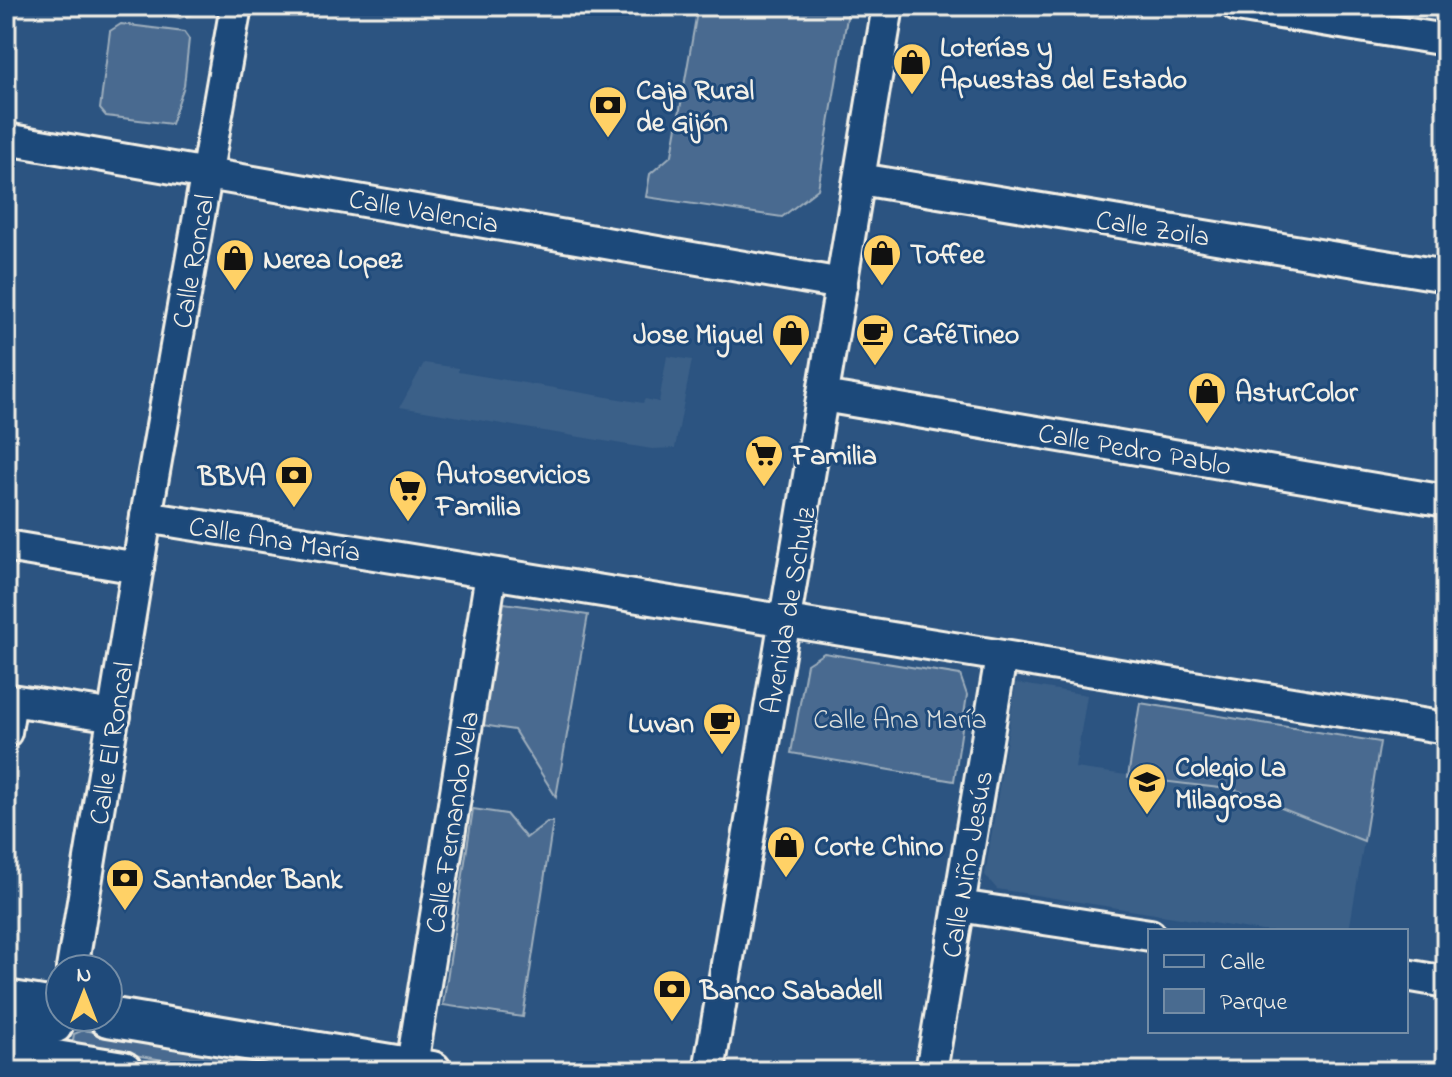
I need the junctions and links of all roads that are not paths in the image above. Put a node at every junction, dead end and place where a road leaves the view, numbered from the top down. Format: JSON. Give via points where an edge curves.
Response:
{"nodes":[{"id":1,"x":236,"y":6,"type":"edge"},
{"id":2,"x":888,"y":6,"type":"edge"},
{"id":3,"x":1237,"y":6,"type":"edge"},
{"id":4,"x":1446,"y":40,"type":"edge"},
{"id":5,"x":6,"y":139,"type":"edge"},
{"id":6,"x":207,"y":174,"type":"junction"},
{"id":7,"x":860,"y":179,"type":"junction"},
{"id":8,"x":1446,"y":276,"type":"edge"},
{"id":9,"x":842,"y":284,"type":"junction"},
{"id":10,"x":823,"y":396,"type":"junction"},
{"id":11,"x":1446,"y":501,"type":"edge"},
{"id":12,"x":146,"y":517,"type":"junction"},
{"id":13,"x":6,"y":546,"type":"edge"},
{"id":14,"x":138,"y":568,"type":"junction"},
{"id":15,"x":491,"y":574,"type":"junction"},
{"id":16,"x":785,"y":623,"type":"junction"},
{"id":17,"x":1001,"y":657,"type":"junction"},
{"id":18,"x":115,"y":716,"type":"junction"},
{"id":19,"x":1446,"y":728,"type":"edge"},
{"id":20,"x":6,"y":732,"type":"edge"},
{"id":21,"x":959,"y":906,"type":"junction"},
{"id":22,"x":1148,"y":935,"type":"edge"},
{"id":23,"x":75,"y":953,"type":"edge"},
{"id":24,"x":1408,"y":975,"type":"edge"},
{"id":25,"x":1446,"y":982,"type":"edge"},
{"id":26,"x":6,"y":1000,"type":"edge"},
{"id":27,"x":44,"y":1006,"type":"edge"},
{"id":28,"x":124,"y":1020,"type":"edge"},
{"id":29,"x":44,"y":1028,"type":"edge"},
{"id":30,"x":8,"y":1050,"type":"edge"},
{"id":31,"x":418,"y":1070,"type":"edge"},
{"id":32,"x":123,"y":1071,"type":"edge"},
{"id":33,"x":709,"y":1071,"type":"edge"},
{"id":34,"x":931,"y":1071,"type":"edge"}],
"edges":[{"from":1,"to":6,"type":"street","name":"Calle Roncal"},
{"from":2,"to":7,"type":"street","name":"Avenida de Schulz"},
{"from":3,"to":4,"type":"street"},
{"from":5,"to":6,"type":"street","name":"Calle Valencia"},
{"from":6,"to":9,"type":"street","name":"Calle Valencia"},
{"from":6,"to":12,"type":"street","name":"Calle Roncal"},
{"from":7,"to":8,"type":"street","name":"Calle Zoila"},
{"from":7,"to":9,"type":"street","name":"Avenida de Schulz"},
{"from":9,"to":10,"type":"street","name":"Avenida de Schulz"},
{"from":10,"to":11,"type":"street","name":"Calle Pedro Pablo"},
{"from":10,"to":16,"type":"street","name":"Avenida de Schulz"},
{"from":12,"to":14,"type":"street","name":"Calle El Roncal"},
{"from":12,"to":15,"type":"street","name":"Calle Ana María"},
{"from":13,"to":14,"type":"street"},
{"from":14,"to":18,"type":"street","name":"Calle El Roncal"},
{"from":15,"to":16,"type":"street","name":"Calle Ana María"},
{"from":15,"to":31,"type":"street","name":"Calle Fernando Vela"},
{"from":16,"to":17,"type":"street","name":"Calle Ana María"},
{"from":16,"to":33,"type":"street","name":"Avenida de Schulz"},
{"from":17,"to":19,"type":"street","name":"Calle Ana María"},
{"from":17,"to":21,"type":"street","name":"Calle Niño Jesús"},
{"from":18,"to":20,"type":"street","via":[[11,700]]},
{"from":18,"to":23,"type":"street","name":"Calle El Roncal"},
{"from":21,"to":22,"type":"street"},
{"from":21,"to":34,"type":"street","name":"Calle Niño Jesús"},
{"from":24,"to":25,"type":"street"},
{"from":26,"to":27,"type":"main road"},
{"from":28,"to":31,"type":"main road"},
{"from":29,"to":30,"type":"street"},
{"from":30,"to":32,"type":"main road"}]}
